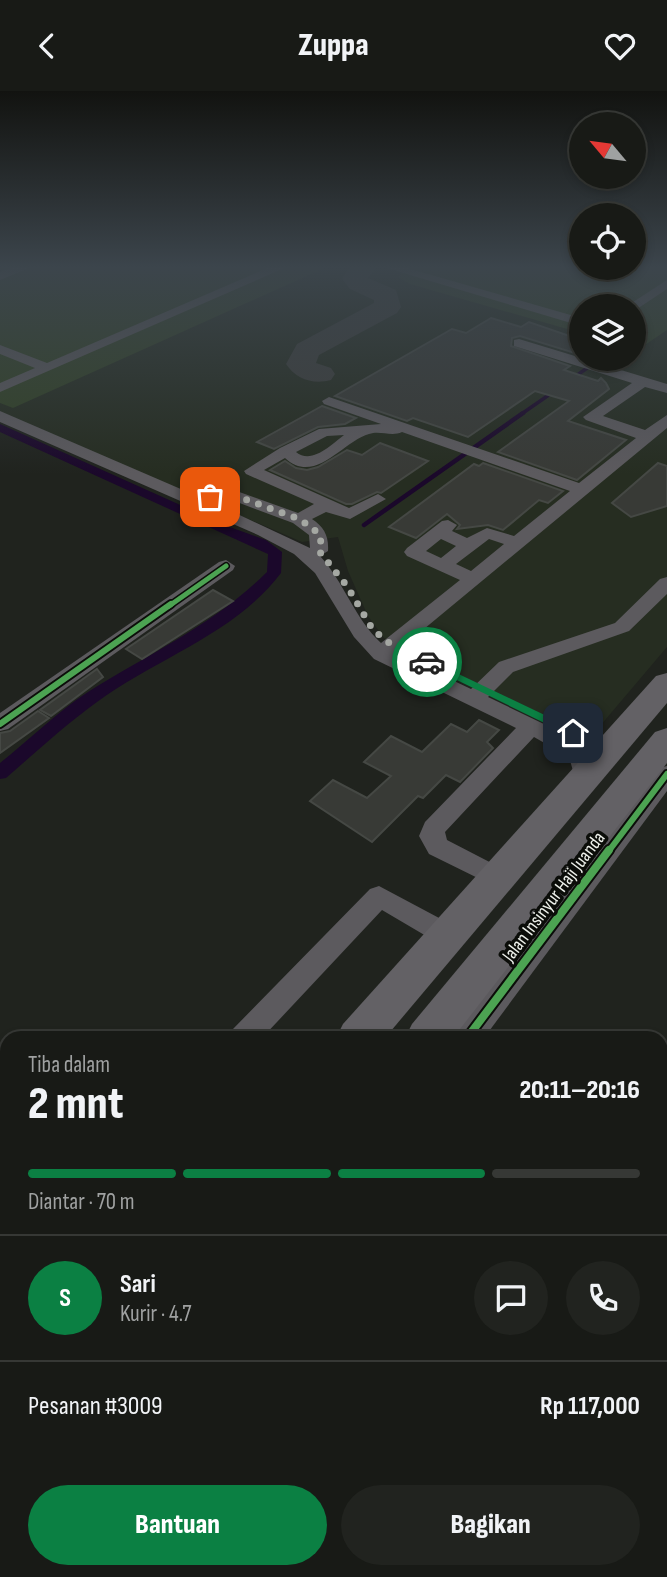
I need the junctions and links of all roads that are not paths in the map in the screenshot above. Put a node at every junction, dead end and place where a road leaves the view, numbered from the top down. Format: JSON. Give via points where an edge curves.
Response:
{"nodes":[{"id":1,"x":123,"y":335,"type":"edge"},
{"id":2,"x":519,"y":343,"type":"dead end"},
{"id":3,"x":0,"y":349,"type":"edge"},
{"id":4,"x":47,"y":368,"type":"junction"},
{"id":5,"x":643,"y":382,"type":"junction"},
{"id":6,"x":0,"y":388,"type":"edge"},
{"id":7,"x":667,"y":389,"type":"edge"},
{"id":8,"x":329,"y":401,"type":"dead end"},
{"id":9,"x":0,"y":416,"type":"edge"},
{"id":10,"x":667,"y":420,"type":"edge"},
{"id":11,"x":407,"y":428,"type":"junction"},
{"id":12,"x":365,"y":429,"type":"junction"},
{"id":13,"x":646,"y":436,"type":"junction"},
{"id":14,"x":286,"y":451,"type":"junction"},
{"id":15,"x":580,"y":489,"type":"junction"},
{"id":16,"x":378,"y":499,"type":"dead end"},
{"id":17,"x":195,"y":502,"type":"junction"},
{"id":18,"x":327,"y":506,"type":"junction"},
{"id":19,"x":299,"y":519,"type":"junction"},
{"id":20,"x":264,"y":531,"type":"junction"},
{"id":21,"x":518,"y":543,"type":"junction"},
{"id":22,"x":468,"y":545,"type":"junction"},
{"id":23,"x":319,"y":551,"type":"junction"},
{"id":24,"x":226,"y":566,"type":"dead end"},
{"id":25,"x":443,"y":566,"type":"junction"},
{"id":26,"x":473,"y":579,"type":"junction"},
{"id":27,"x":667,"y":583,"type":"edge"},
{"id":28,"x":391,"y":646,"type":"junction"},
{"id":29,"x":667,"y":683,"type":"edge"},
{"id":30,"x":487,"y":685,"type":"junction"},
{"id":31,"x":0,"y":724,"type":"edge"},
{"id":32,"x":531,"y":726,"type":"junction"},
{"id":33,"x":667,"y":740,"type":"edge"},
{"id":34,"x":596,"y":763,"type":"junction"},
{"id":35,"x":667,"y":774,"type":"edge"},
{"id":36,"x":496,"y":877,"type":"junction"},
{"id":37,"x":447,"y":935,"type":"junction"},
{"id":38,"x":250,"y":1031,"type":"edge"},
{"id":39,"x":367,"y":1031,"type":"edge"},
{"id":40,"x":433,"y":1031,"type":"edge"},
{"id":41,"x":472,"y":1031,"type":"edge"}],
"edges":[{"from":1,"to":4,"type":"street"},
{"from":2,"to":5,"type":"street"},
{"from":3,"to":4,"type":"street"},
{"from":4,"to":6,"type":"street"},
{"from":5,"to":7,"type":"street"},
{"from":5,"to":13,"type":"street","via":[[592,417]]},
{"from":8,"to":11,"type":"street"},
{"from":9,"to":17,"type":"street"},
{"from":10,"to":13,"type":"street"},
{"from":11,"to":12,"type":"street"},
{"from":11,"to":15,"type":"street"},
{"from":12,"to":14,"type":"street","via":[[324,432]]},
{"from":12,"to":14,"type":"street","via":[[319,460],[303,461]]},
{"from":13,"to":15,"type":"street"},
{"from":14,"to":18,"type":"street","via":[[252,471]]},
{"from":15,"to":21,"type":"street"},
{"from":16,"to":18,"type":"street","via":[[353,513]]},
{"from":17,"to":19,"type":"street","via":[[231,494]]},
{"from":17,"to":20,"type":"street"},
{"from":18,"to":19,"type":"street"},
{"from":19,"to":23,"type":"street","via":[[318,534]]},
{"from":20,"to":23,"type":"street"},
{"from":20,"to":28,"type":"street","via":[[313,559],[359,632]]},
{"from":21,"to":22,"type":"street","via":[[487,533]]},
{"from":21,"to":26,"type":"street"},
{"from":22,"to":25,"type":"street"},
{"from":22,"to":25,"type":"street","via":[[444,529],[413,552]]},
{"from":23,"to":28,"type":"street","via":[[373,630]]},
{"from":24,"to":31,"type":"street"},
{"from":25,"to":26,"type":"street"},
{"from":26,"to":28,"type":"street"},
{"from":27,"to":30,"type":"street","via":[[622,627]]},
{"from":28,"to":30,"type":"street"},
{"from":29,"to":34,"type":"highway"},
{"from":30,"to":32,"type":"street"},
{"from":30,"to":34,"type":"street"},
{"from":32,"to":34,"type":"street"},
{"from":32,"to":36,"type":"street","via":[[431,835],[438,847]]},
{"from":33,"to":40,"type":"highway","name":"Jalan Insinyur Haji Juanda"},
{"from":34,"to":36,"type":"highway"},
{"from":35,"to":41,"type":"street","name":"Jalan Insinyur Haji Juanda"},
{"from":36,"to":37,"type":"highway"},
{"from":37,"to":38,"type":"street","via":[[379,896]]},
{"from":37,"to":39,"type":"highway"}]}
